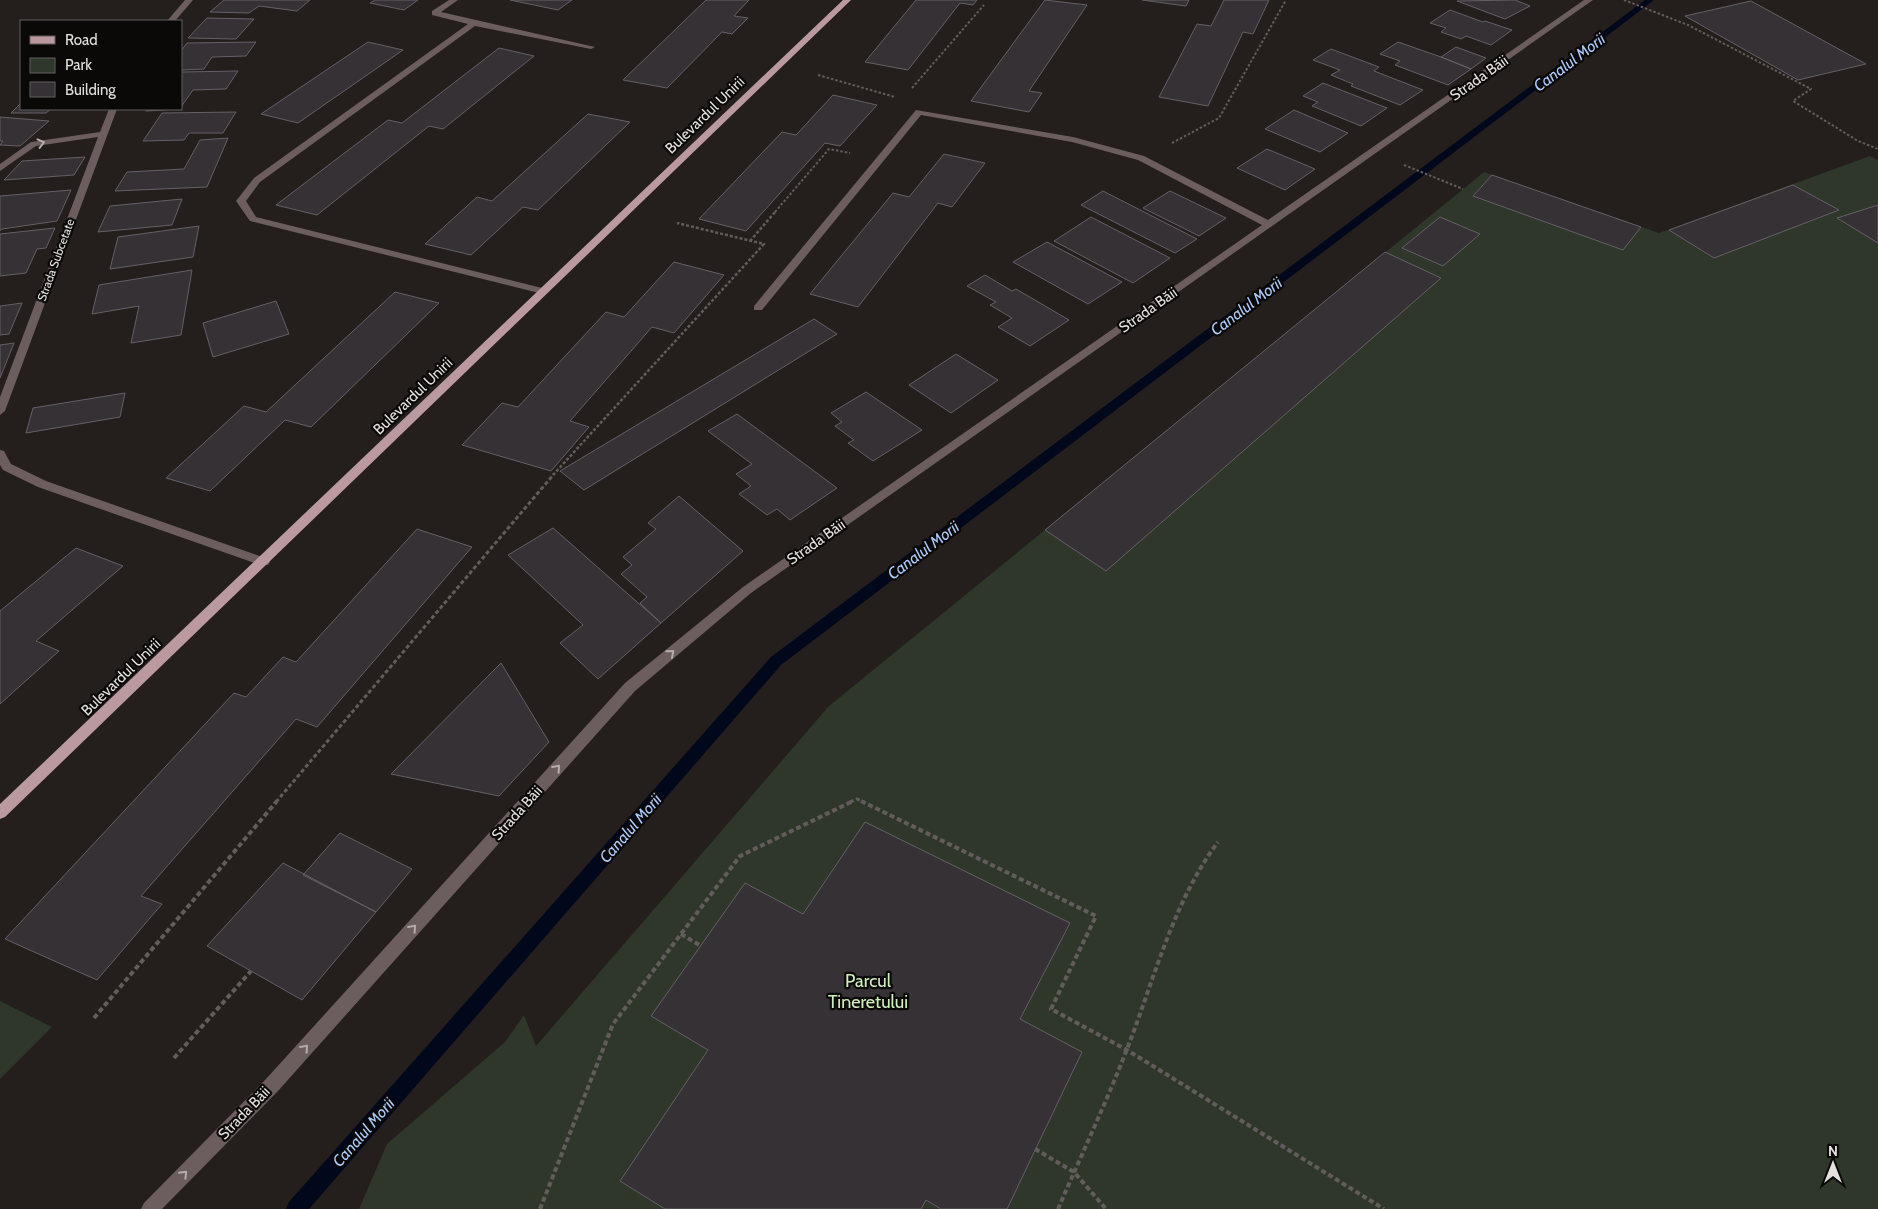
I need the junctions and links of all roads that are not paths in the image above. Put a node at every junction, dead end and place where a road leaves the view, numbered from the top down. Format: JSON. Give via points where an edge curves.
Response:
{"nodes":[{"id":1,"x":189,"y":0,"type":"edge"},
{"id":2,"x":454,"y":0,"type":"edge"},
{"id":3,"x":847,"y":0,"type":"edge"},
{"id":4,"x":1589,"y":0,"type":"edge"},
{"id":5,"x":172,"y":20,"type":"edge"},
{"id":6,"x":474,"y":23,"type":"junction"},
{"id":7,"x":591,"y":46,"type":"dead end"},
{"id":8,"x":113,"y":110,"type":"edge"},
{"id":9,"x":103,"y":134,"type":"junction"},
{"id":10,"x":0,"y":168,"type":"edge"},
{"id":11,"x":1270,"y":225,"type":"junction"},
{"id":12,"x":543,"y":291,"type":"junction"},
{"id":13,"x":758,"y":308,"type":"dead end"},
{"id":14,"x":0,"y":411,"type":"edge"},
{"id":15,"x":0,"y":454,"type":"edge"},
{"id":16,"x":264,"y":562,"type":"junction"},
{"id":17,"x":0,"y":813,"type":"edge"},
{"id":18,"x":150,"y":1209,"type":"edge"}],
"edges":[{"from":1,"to":5,"type":"street"},
{"from":2,"to":6,"type":"street","via":[[435,13]]},
{"from":3,"to":12,"type":"main road","name":"Bulevardul Unirii"},
{"from":4,"to":11,"type":"street","name":"Strada Băii"},
{"from":6,"to":7,"type":"street"},
{"from":6,"to":12,"type":"street","via":[[257,180],[241,201],[253,219]]},
{"from":8,"to":9,"type":"street","name":"Strada Subcetate"},
{"from":10,"to":9,"type":"street","one_way":true,"via":[[34,144]]},
{"from":9,"to":14,"type":"street","name":"Strada Subcetate"},
{"from":11,"to":13,"type":"street","via":[[1141,158],[1072,140],[919,112]]},
{"from":18,"to":11,"type":"street","name":"Strada Băii","one_way":true,"via":[[272,1084],[630,687],[747,590]]},
{"from":12,"to":16,"type":"main road","name":"Bulevardul Unirii"},
{"from":15,"to":16,"type":"street","via":[[7,467],[42,484]]},
{"from":16,"to":17,"type":"main road","name":"Bulevardul Unirii"}]}
